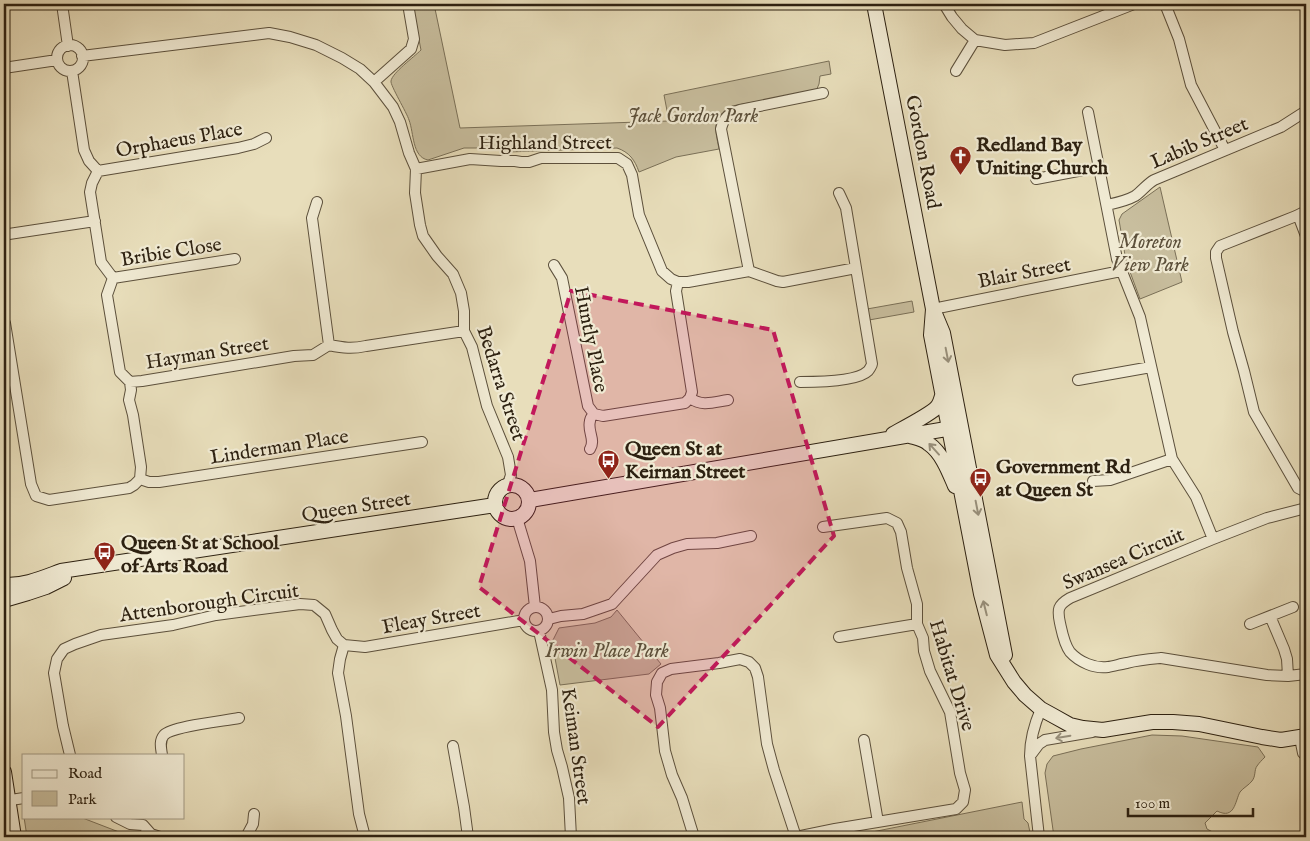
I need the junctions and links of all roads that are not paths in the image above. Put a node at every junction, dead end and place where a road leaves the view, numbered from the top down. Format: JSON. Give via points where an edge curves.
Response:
{"nodes":[{"id":1,"x":62,"y":4,"type":"edge"},
{"id":2,"x":408,"y":4,"type":"edge"},
{"id":3,"x":874,"y":4,"type":"edge"},
{"id":4,"x":944,"y":4,"type":"edge"},
{"id":5,"x":1134,"y":4,"type":"edge"},
{"id":6,"x":1165,"y":4,"type":"edge"},
{"id":7,"x":974,"y":40,"type":"junction"},
{"id":8,"x":68,"y":46,"type":"junction"},
{"id":9,"x":82,"y":56,"type":"junction"},
{"id":10,"x":57,"y":60,"type":"junction"},
{"id":11,"x":4,"y":68,"type":"edge"},
{"id":12,"x":72,"y":71,"type":"junction"},
{"id":13,"x":956,"y":71,"type":"dead end"},
{"id":14,"x":374,"y":82,"type":"junction"},
{"id":15,"x":823,"y":93,"type":"dead end"},
{"id":16,"x":1306,"y":111,"type":"edge"},
{"id":17,"x":1088,"y":112,"type":"dead end"},
{"id":18,"x":266,"y":138,"type":"dead end"},
{"id":19,"x":1225,"y":150,"type":"junction"},
{"id":20,"x":1099,"y":167,"type":"junction"},
{"id":21,"x":416,"y":169,"type":"junction"},
{"id":22,"x":98,"y":171,"type":"junction"},
{"id":23,"x":1036,"y":179,"type":"dead end"},
{"id":24,"x":838,"y":193,"type":"dead end"},
{"id":25,"x":317,"y":202,"type":"dead end"},
{"id":26,"x":1107,"y":205,"type":"junction"},
{"id":27,"x":1302,"y":213,"type":"edge"},
{"id":28,"x":95,"y":221,"type":"junction"},
{"id":29,"x":4,"y":233,"type":"edge"},
{"id":30,"x":1306,"y":236,"type":"edge"},
{"id":31,"x":235,"y":259,"type":"dead end"},
{"id":32,"x":554,"y":265,"type":"dead end"},
{"id":33,"x":856,"y":268,"type":"junction"},
{"id":34,"x":749,"y":271,"type":"junction"},
{"id":35,"x":1121,"y":271,"type":"junction"},
{"id":36,"x":113,"y":278,"type":"junction"},
{"id":37,"x":678,"y":282,"type":"junction"},
{"id":38,"x":933,"y":309,"type":"junction"},
{"id":39,"x":5,"y":323,"type":"edge"},
{"id":40,"x":464,"y":331,"type":"junction"},
{"id":41,"x":329,"y":345,"type":"junction"},
{"id":42,"x":1151,"y":367,"type":"junction"},
{"id":43,"x":1078,"y":380,"type":"dead end"},
{"id":44,"x":130,"y":382,"type":"junction"},
{"id":45,"x":800,"y":382,"type":"dead end"},
{"id":46,"x":942,"y":396,"type":"junction"},
{"id":47,"x":690,"y":398,"type":"junction"},
{"id":48,"x":728,"y":400,"type":"dead end"},
{"id":49,"x":594,"y":414,"type":"junction"},
{"id":50,"x":955,"y":427,"type":"junction"},
{"id":51,"x":910,"y":435,"type":"junction"},
{"id":52,"x":876,"y":441,"type":"junction"},
{"id":53,"x":422,"y":442,"type":"dead end"},
{"id":54,"x":590,"y":449,"type":"dead end"},
{"id":55,"x":1172,"y":459,"type":"junction"},
{"id":56,"x":140,"y":479,"type":"junction"},
{"id":57,"x":1092,"y":481,"type":"dead end"},
{"id":58,"x":508,"y":484,"type":"junction"},
{"id":59,"x":1306,"y":492,"type":"edge"},
{"id":60,"x":530,"y":500,"type":"junction"},
{"id":61,"x":495,"y":505,"type":"junction"},
{"id":62,"x":964,"y":505,"type":"junction"},
{"id":63,"x":1306,"y":508,"type":"edge"},
{"id":64,"x":517,"y":518,"type":"junction"},
{"id":65,"x":823,"y":527,"type":"dead end"},
{"id":66,"x":751,"y":536,"type":"dead end"},
{"id":67,"x":1213,"y":539,"type":"junction"},
{"id":68,"x":74,"y":570,"type":"junction"},
{"id":69,"x":4,"y":585,"type":"edge"},
{"id":70,"x":4,"y":600,"type":"edge"},
{"id":71,"x":534,"y":607,"type":"junction"},
{"id":72,"x":1292,"y":607,"type":"dead end"},
{"id":73,"x":1270,"y":616,"type":"junction"},
{"id":74,"x":548,"y":619,"type":"junction"},
{"id":75,"x":524,"y":620,"type":"junction"},
{"id":76,"x":917,"y":624,"type":"junction"},
{"id":77,"x":1250,"y":624,"type":"dead end"},
{"id":78,"x":539,"y":631,"type":"junction"},
{"id":79,"x":839,"y":637,"type":"dead end"},
{"id":80,"x":344,"y":646,"type":"junction"},
{"id":81,"x":1006,"y":669,"type":"junction"},
{"id":82,"x":1306,"y":674,"type":"edge"},
{"id":83,"x":1288,"y":676,"type":"junction"},
{"id":84,"x":1041,"y":709,"type":"junction"},
{"id":85,"x":239,"y":718,"type":"dead end"},
{"id":86,"x":1103,"y":730,"type":"junction"},
{"id":87,"x":1303,"y":737,"type":"edge"},
{"id":88,"x":864,"y":740,"type":"dead end"},
{"id":89,"x":453,"y":746,"type":"dead end"},
{"id":90,"x":70,"y":754,"type":"edge"},
{"id":91,"x":162,"y":754,"type":"edge"},
{"id":92,"x":1030,"y":756,"type":"junction"},
{"id":93,"x":1306,"y":756,"type":"edge"},
{"id":94,"x":4,"y":772,"type":"edge"},
{"id":95,"x":22,"y":798,"type":"edge"},
{"id":96,"x":6,"y":801,"type":"edge"},
{"id":97,"x":254,"y":814,"type":"dead end"},
{"id":98,"x":118,"y":818,"type":"edge"},
{"id":99,"x":145,"y":821,"type":"edge"},
{"id":100,"x":878,"y":822,"type":"junction"},
{"id":101,"x":1039,"y":836,"type":"edge"},
{"id":102,"x":14,"y":837,"type":"edge"},
{"id":103,"x":160,"y":837,"type":"edge"},
{"id":104,"x":246,"y":837,"type":"edge"},
{"id":105,"x":365,"y":837,"type":"edge"},
{"id":106,"x":468,"y":837,"type":"edge"},
{"id":107,"x":571,"y":837,"type":"edge"},
{"id":108,"x":694,"y":837,"type":"edge"},
{"id":109,"x":796,"y":837,"type":"edge"}],
"edges":[{"from":1,"to":8,"type":"street"},
{"from":2,"to":14,"type":"street","via":[[414,39],[411,49]]},
{"from":3,"to":38,"type":"street","name":"Gordon Road"},
{"from":4,"to":7,"type":"street"},
{"from":5,"to":7,"type":"street","via":[[1034,43],[1005,45]]},
{"from":6,"to":19,"type":"street","via":[[1179,39],[1191,85]]},
{"from":7,"to":13,"type":"street"},
{"from":8,"to":9,"type":"street","via":[[79,49]]},
{"from":8,"to":10,"type":"street","via":[[61,49]]},
{"from":9,"to":12,"type":"street","via":[[79,68]]},
{"from":9,"to":14,"type":"street","name":"Bedarra Street","via":[[269,33],[290,36],[342,58]]},
{"from":10,"to":11,"type":"street"},
{"from":10,"to":12,"type":"street","via":[[61,68]]},
{"from":12,"to":22,"type":"street","via":[[84,150]]},
{"from":14,"to":21,"type":"street","name":"Bedarra Street","via":[[393,107]]},
{"from":15,"to":34,"type":"street","via":[[740,110],[723,120],[721,129]]},
{"from":16,"to":19,"type":"street","name":"Labib Street","via":[[1281,127]]},
{"from":17,"to":20,"type":"street"},
{"from":18,"to":22,"type":"street","name":"Orphaeus Place","via":[[238,148]]},
{"from":19,"to":26,"type":"street","name":"Labib Street","via":[[1154,180],[1126,201]]},
{"from":20,"to":23,"type":"street"},
{"from":20,"to":26,"type":"street"},
{"from":21,"to":37,"type":"street","name":"Highland Street","via":[[470,159],[529,162],[541,158],[618,158],[627,164],[632,176],[639,215],[662,271]]},
{"from":21,"to":40,"type":"street","name":"Bedarra Street","via":[[415,193],[423,236],[457,282],[463,302]]},
{"from":22,"to":28,"type":"street","via":[[90,192]]},
{"from":24,"to":33,"type":"street","via":[[846,208]]},
{"from":25,"to":41,"type":"street","via":[[312,218]]},
{"from":26,"to":35,"type":"street"},
{"from":27,"to":30,"type":"street"},
{"from":27,"to":59,"type":"street","via":[[1220,246],[1216,258],[1254,412],[1298,488]]},
{"from":28,"to":29,"type":"street"},
{"from":28,"to":36,"type":"street","via":[[101,262]]},
{"from":31,"to":36,"type":"street","name":"Bribie Close"},
{"from":32,"to":49,"type":"street","name":"Huntly Place","via":[[562,278],[588,406]]},
{"from":33,"to":34,"type":"street","via":[[783,282]]},
{"from":33,"to":45,"type":"street","via":[[872,364],[859,376]]},
{"from":34,"to":37,"type":"street"},
{"from":35,"to":38,"type":"street","name":"Blair Street"},
{"from":35,"to":42,"type":"street","via":[[1140,317]]},
{"from":36,"to":44,"type":"street","name":"Hayman Street","via":[[107,295],[120,372]]},
{"from":37,"to":47,"type":"street","via":[[676,291],[692,392]]},
{"from":38,"to":46,"type":"street","name":"Gordon Road","via":[[931,335]]},
{"from":38,"to":50,"type":"street","name":"Gordon Road","one_way":true,"via":[[943,333]]},
{"from":39,"to":56,"type":"street","via":[[30,484],[36,496],[49,500],[129,488]]},
{"from":40,"to":41,"type":"street","via":[[357,348]]},
{"from":40,"to":58,"type":"street","name":"Bedarra Street","via":[[472,347],[487,406],[508,457]]},
{"from":41,"to":44,"type":"street","name":"Hayman Street","via":[[313,355]]},
{"from":42,"to":43,"type":"street"},
{"from":42,"to":55,"type":"street"},
{"from":44,"to":56,"type":"street","via":[[129,400],[134,415]]},
{"from":46,"to":50,"type":"street","name":"Gordon Road"},
{"from":46,"to":52,"type":"street","via":[[934,410]]},
{"from":47,"to":48,"type":"street","via":[[703,404]]},
{"from":47,"to":49,"type":"street","name":"Huntly Place","via":[[685,402],[603,416]]},
{"from":49,"to":54,"type":"street","via":[[590,421],[593,442]]},
{"from":50,"to":51,"type":"street"},
{"from":50,"to":62,"type":"street"},
{"from":50,"to":81,"type":"street","one_way":true},
{"from":51,"to":52,"type":"street"},
{"from":62,"to":51,"type":"street","one_way":true,"via":[[940,456],[931,445]]},
{"from":52,"to":60,"type":"street"},
{"from":53,"to":56,"type":"street","name":"Linderman Place","via":[[159,482]]},
{"from":55,"to":57,"type":"street","via":[[1110,480]]},
{"from":55,"to":67,"type":"street","via":[[1196,498]]},
{"from":58,"to":60,"type":"street","via":[[525,489]]},
{"from":58,"to":61,"type":"street","via":[[496,494]]},
{"from":60,"to":64,"type":"street","via":[[528,510]]},
{"from":61,"to":64,"type":"street","via":[[505,518]]},
{"from":61,"to":68,"type":"street","name":"Queen Street"},
{"from":81,"to":62,"type":"street","one_way":true,"via":[[997,655],[981,594]]},
{"from":63,"to":67,"type":"street","name":"Swansea Circuit","via":[[1267,518]]},
{"from":64,"to":71,"type":"street","via":[[530,561]]},
{"from":65,"to":76,"type":"street","name":"Habitat Drive","via":[[887,518],[897,523],[917,604]]},
{"from":66,"to":74,"type":"street","via":[[673,548],[657,555],[612,604],[583,614]]},
{"from":67,"to":83,"type":"street","name":"Swansea Circuit","via":[[1063,602],[1059,606],[1060,621],[1063,638],[1070,651],[1085,663],[1101,668],[1161,658]]},
{"from":68,"to":69,"type":"street","name":"Queen Street","via":[[12,586]]},
{"from":68,"to":70,"type":"street","name":"Queen Street","via":[[46,587]]},
{"from":71,"to":74,"type":"street","via":[[545,610]]},
{"from":71,"to":75,"type":"street","via":[[525,614]]},
{"from":72,"to":73,"type":"street"},
{"from":73,"to":77,"type":"street"},
{"from":73,"to":83,"type":"street","via":[[1287,659]]},
{"from":74,"to":78,"type":"street","via":[[545,628]]},
{"from":75,"to":78,"type":"street","via":[[530,629]]},
{"from":75,"to":80,"type":"street","name":"Fleay Street","via":[[365,647]]},
{"from":76,"to":79,"type":"street"},
{"from":76,"to":100,"type":"street","name":"Habitat Drive","via":[[930,671],[950,712],[965,790],[963,802],[956,809]]},
{"from":78,"to":107,"type":"street","name":"Keiman Street","via":[[552,690],[557,750],[569,798]]},
{"from":80,"to":90,"type":"street","name":"Attenborough Circuit","via":[[325,614],[314,605],[300,604],[101,635],[75,644],[57,659],[54,673]]},
{"from":80,"to":105,"type":"street","via":[[338,673]]},
{"from":81,"to":84,"type":"street","via":[[1019,688]]},
{"from":82,"to":83,"type":"street","name":"Swansea Circuit"},
{"from":84,"to":86,"type":"street","via":[[1070,725]]},
{"from":84,"to":92,"type":"street","via":[[1033,728]]},
{"from":85,"to":91,"type":"street","via":[[174,729],[164,735],[160,744]]},
{"from":86,"to":87,"type":"street","via":[[1173,722],[1281,740]]},
{"from":86,"to":92,"type":"street","one_way":true,"via":[[1044,740]]},
{"from":87,"to":93,"type":"street"},
{"from":88,"to":100,"type":"street"},
{"from":89,"to":106,"type":"street"},
{"from":92,"to":101,"type":"street"},
{"from":94,"to":96,"type":"street"},
{"from":95,"to":96,"type":"street"},
{"from":96,"to":102,"type":"street"},
{"from":97,"to":104,"type":"street"},
{"from":98,"to":99,"type":"street","via":[[130,824]]},
{"from":99,"to":103,"type":"street","via":[[151,834]]},
{"from":100,"to":109,"type":"street","name":"Habitat Drive"},
{"from":108,"to":109,"type":"street","via":[[665,751],[656,682],[662,673],[670,669],[740,659],[755,668],[758,677],[767,744]]}]}
